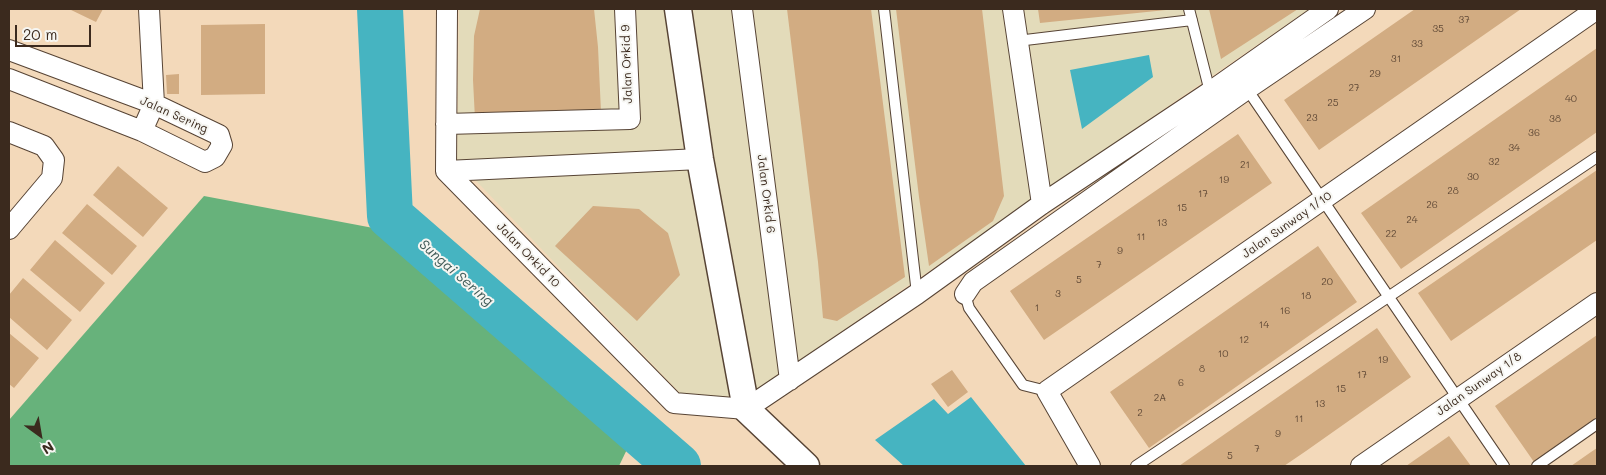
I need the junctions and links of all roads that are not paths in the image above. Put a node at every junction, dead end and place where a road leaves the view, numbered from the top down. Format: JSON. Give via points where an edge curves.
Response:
{"nodes":[{"id":1,"x":149,"y":9,"type":"edge"},
{"id":2,"x":447,"y":9,"type":"edge"},
{"id":3,"x":625,"y":9,"type":"edge"},
{"id":4,"x":678,"y":9,"type":"edge"},
{"id":5,"x":742,"y":9,"type":"edge"},
{"id":6,"x":884,"y":9,"type":"edge"},
{"id":7,"x":1013,"y":9,"type":"edge"},
{"id":8,"x":1190,"y":9,"type":"edge"},
{"id":9,"x":1328,"y":9,"type":"edge"},
{"id":10,"x":1365,"y":9,"type":"edge"},
{"id":11,"x":1597,"y":9,"type":"edge"},
{"id":12,"x":1192,"y":20,"type":"junction"},
{"id":13,"x":1017,"y":41,"type":"junction"},
{"id":14,"x":9,"y":50,"type":"edge"},
{"id":15,"x":9,"y":79,"type":"edge"},
{"id":16,"x":1247,"y":89,"type":"junction"},
{"id":17,"x":1210,"y":92,"type":"junction"},
{"id":18,"x":154,"y":104,"type":"junction"},
{"id":19,"x":446,"y":124,"type":"junction"},
{"id":20,"x":142,"y":131,"type":"junction"},
{"id":21,"x":9,"y":132,"type":"edge"},
{"id":22,"x":1597,"y":157,"type":"edge"},
{"id":23,"x":700,"y":159,"type":"junction"},
{"id":24,"x":446,"y":171,"type":"junction"},
{"id":25,"x":1322,"y":200,"type":"junction"},
{"id":26,"x":1042,"y":204,"type":"junction"},
{"id":27,"x":9,"y":229,"type":"edge"},
{"id":28,"x":917,"y":294,"type":"junction"},
{"id":29,"x":964,"y":294,"type":"joint"},
{"id":30,"x":1388,"y":297,"type":"junction"},
{"id":31,"x":1597,"y":303,"type":"edge"},
{"id":32,"x":790,"y":380,"type":"junction"},
{"id":33,"x":1047,"y":391,"type":"junction"},
{"id":34,"x":1458,"y":399,"type":"junction"},
{"id":35,"x":746,"y":408,"type":"junction"},
{"id":36,"x":1597,"y":424,"type":"edge"},
{"id":37,"x":806,"y":466,"type":"edge"},
{"id":38,"x":1090,"y":466,"type":"edge"},
{"id":39,"x":1136,"y":466,"type":"edge"},
{"id":40,"x":1361,"y":466,"type":"edge"},
{"id":41,"x":1504,"y":466,"type":"edge"},
{"id":42,"x":1537,"y":466,"type":"edge"}],
"edges":[{"from":1,"to":18,"type":"street"},
{"from":2,"to":19,"type":"street"},
{"from":3,"to":19,"type":"street","name":"Jalan Orkid 9","via":[[630,119]]},
{"from":4,"to":23,"type":"street"},
{"from":5,"to":32,"type":"street","name":"Jalan Orkid 6"},
{"from":6,"to":28,"type":"lane"},
{"from":7,"to":13,"type":"street"},
{"from":8,"to":12,"type":"lane"},
{"from":9,"to":17,"type":"street"},
{"from":10,"to":16,"type":"street"},
{"from":11,"to":25,"type":"street","name":"Jalan Sunway 1/10"},
{"from":12,"to":13,"type":"lane"},
{"from":12,"to":17,"type":"lane"},
{"from":13,"to":26,"type":"street"},
{"from":14,"to":18,"type":"street","name":"Jalan Sering"},
{"from":15,"to":20,"type":"street","name":"Jalan Sering"},
{"from":16,"to":25,"type":"lane"},
{"from":16,"to":29,"type":"street","via":[[973,282]]},
{"from":17,"to":26,"type":"street"},
{"from":18,"to":20,"type":"street"},
{"from":18,"to":20,"type":"street","name":"Jalan Sering","via":[[220,135],[222,145],[215,157],[205,162]]},
{"from":19,"to":24,"type":"street"},
{"from":21,"to":27,"type":"street","via":[[44,146],[54,160],[52,178]]},
{"from":22,"to":30,"type":"lane"},
{"from":23,"to":24,"type":"street"},
{"from":23,"to":35,"type":"street"},
{"from":24,"to":35,"type":"street","name":"Jalan Orkid 10","via":[[674,403]]},
{"from":25,"to":30,"type":"lane"},
{"from":25,"to":33,"type":"street","name":"Jalan Sunway 1/10"},
{"from":26,"to":28,"type":"street"},
{"from":28,"to":32,"type":"street"},
{"from":29,"to":33,"type":"lane","via":[[969,308],[1023,385]]},
{"from":30,"to":34,"type":"lane"},
{"from":30,"to":39,"type":"lane"},
{"from":31,"to":34,"type":"street","name":"Jalan Sunway 1/8"},
{"from":32,"to":35,"type":"street"},
{"from":33,"to":38,"type":"street"},
{"from":34,"to":40,"type":"street","name":"Jalan Sunway 1/8"},
{"from":34,"to":41,"type":"lane"},
{"from":35,"to":37,"type":"street"},
{"from":36,"to":42,"type":"lane"}]}
